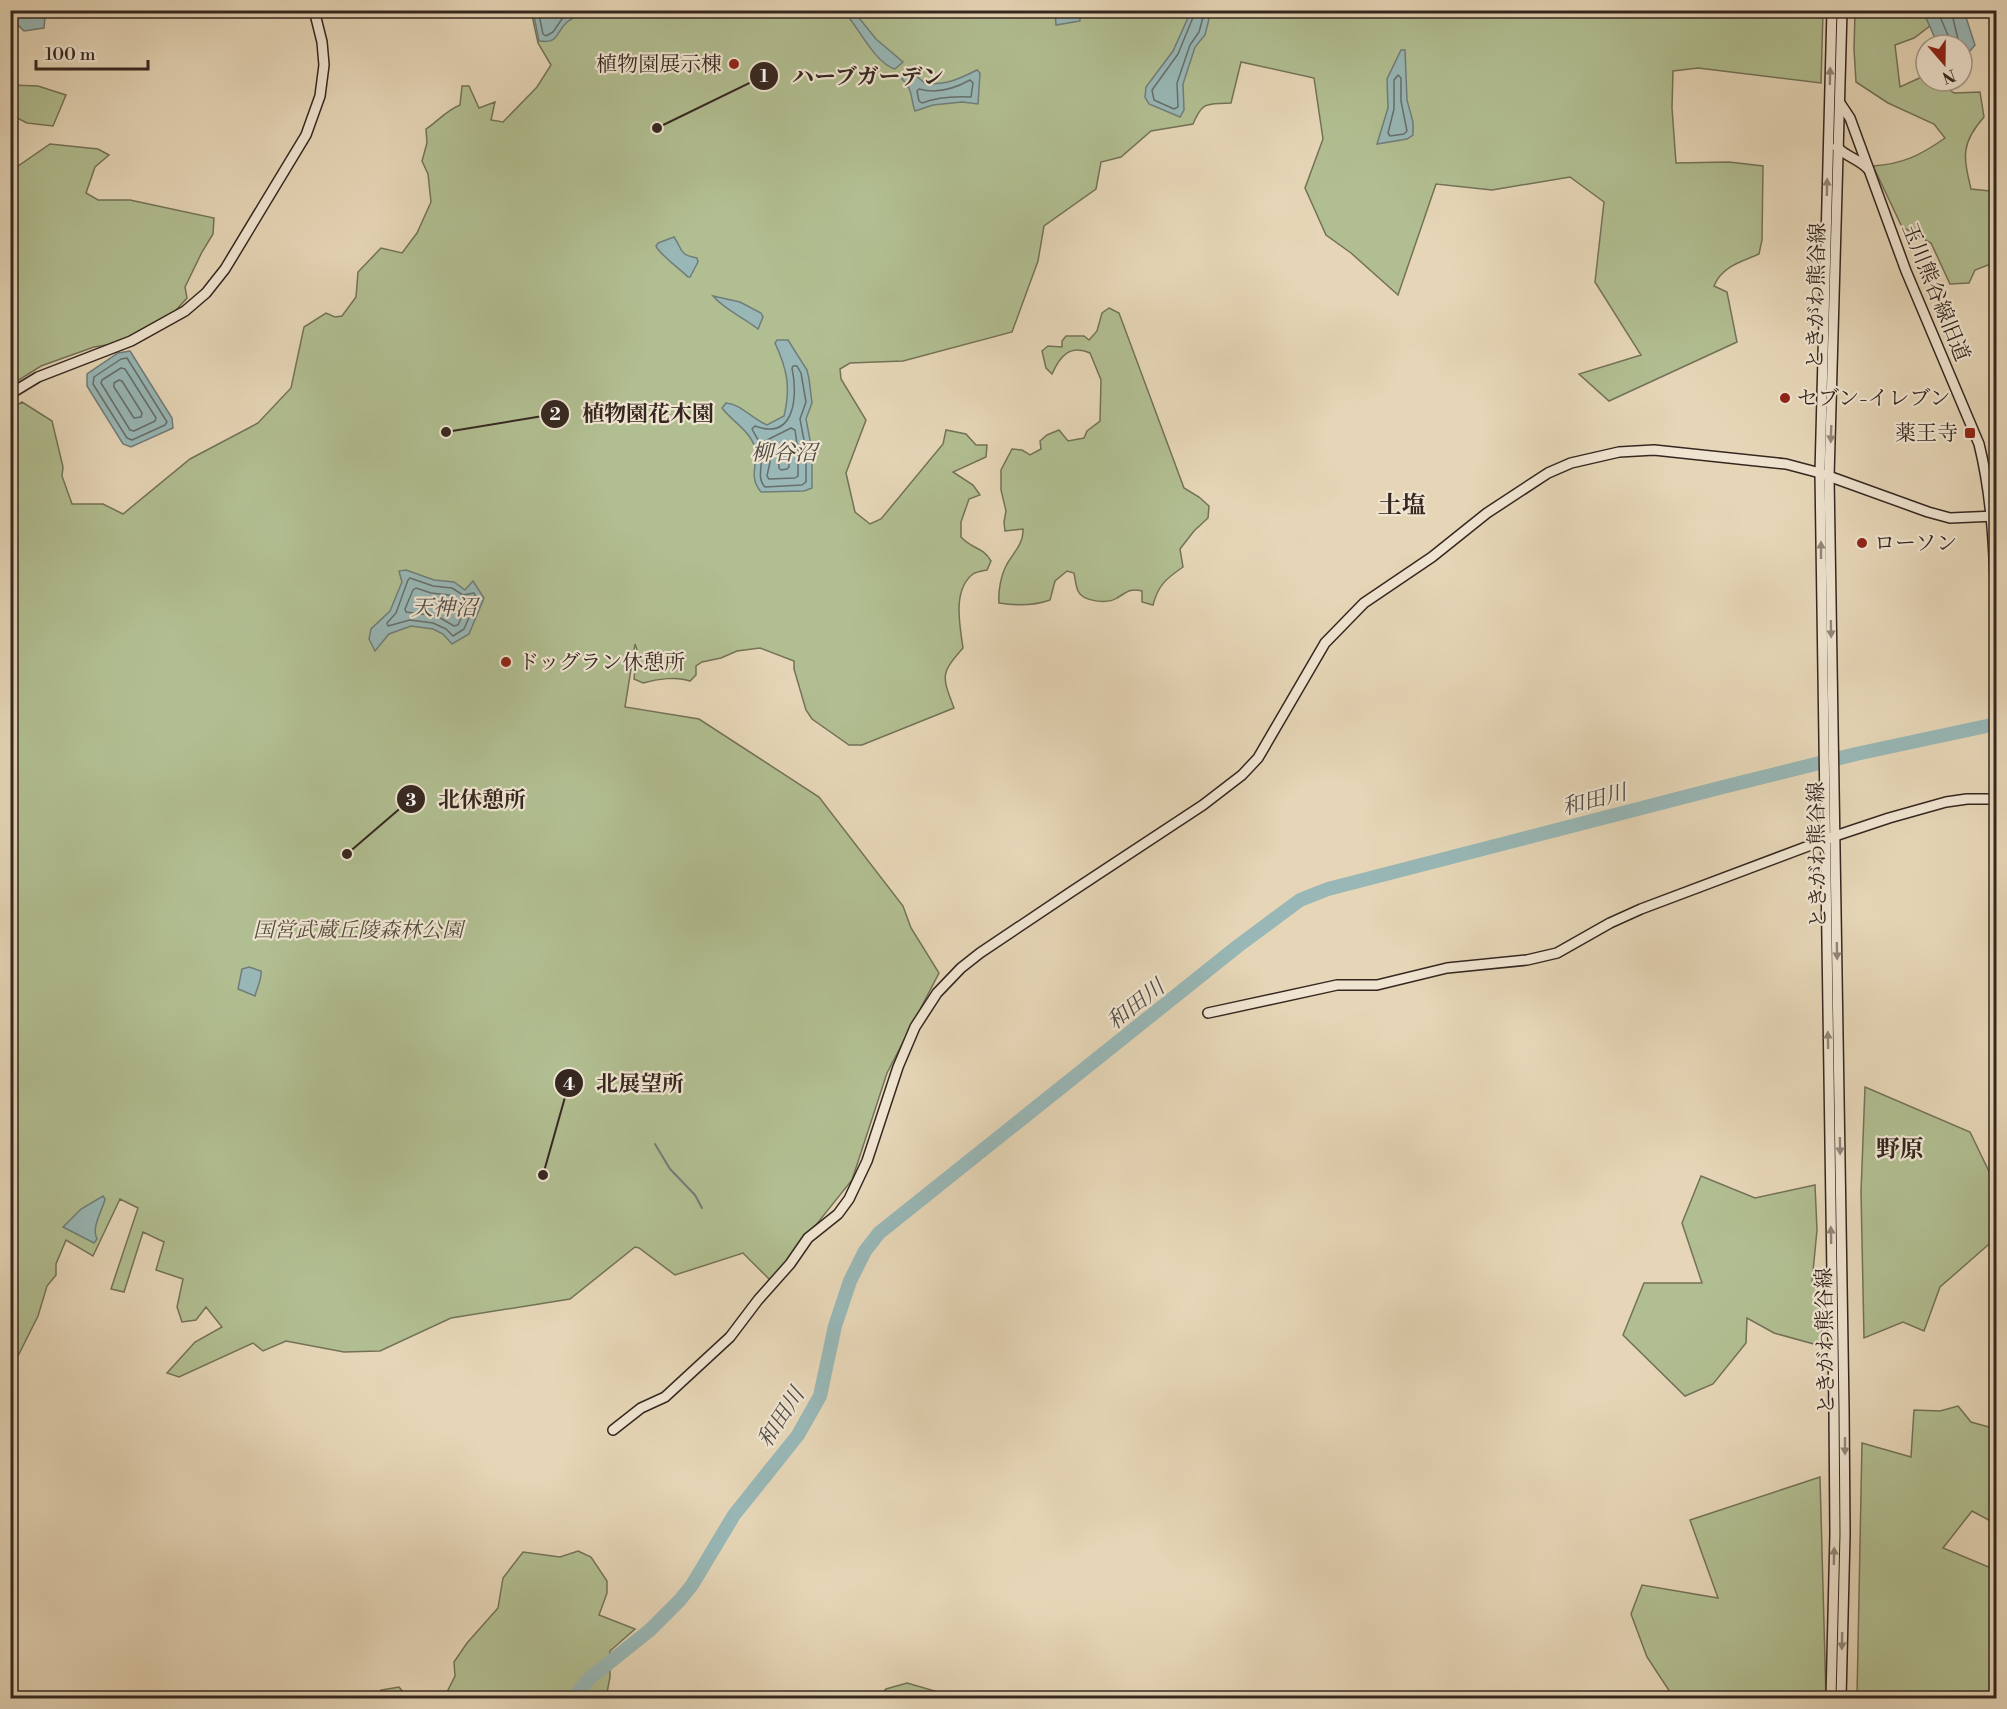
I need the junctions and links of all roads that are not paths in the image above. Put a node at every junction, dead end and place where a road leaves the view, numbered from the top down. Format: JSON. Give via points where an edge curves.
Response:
{"nodes":[{"id":1,"x":314,"y":10,"type":"edge"},
{"id":2,"x":1832,"y":10,"type":"edge"},
{"id":3,"x":1842,"y":10,"type":"edge"},
{"id":4,"x":1840,"y":103,"type":"junction"},
{"id":5,"x":1829,"y":135,"type":"junction"},
{"id":6,"x":1838,"y":149,"type":"junction"},
{"id":7,"x":1856,"y":159,"type":"junction"},
{"id":8,"x":1837,"y":172,"type":"junction"},
{"id":9,"x":1870,"y":172,"type":"junction"},
{"id":10,"x":10,"y":394,"type":"edge"},
{"id":11,"x":1825,"y":475,"type":"junction"},
{"id":12,"x":1994,"y":516,"type":"edge"},
{"id":13,"x":1996,"y":602,"type":"edge"},
{"id":14,"x":1829,"y":789,"type":"junction"},
{"id":15,"x":1996,"y":800,"type":"edge"},
{"id":16,"x":1830,"y":838,"type":"junction"},
{"id":17,"x":1208,"y":1013,"type":"dead end"},
{"id":18,"x":613,"y":1430,"type":"dead end"},
{"id":19,"x":1831,"y":1698,"type":"edge"},
{"id":20,"x":1841,"y":1698,"type":"edge"}],
"edges":[{"from":1,"to":10,"type":"street","via":[[324,66],[319,100],[306,135],[225,269],[185,311],[131,341],[38,377]]},
{"from":5,"to":2,"type":"street","name":"ときがわ熊谷線","one_way":true},
{"from":3,"to":4,"type":"street","name":"ときがわ熊谷線"},
{"from":4,"to":6,"type":"street","name":"ときがわ熊谷線"},
{"from":4,"to":9,"type":"street","name":"玉川熊谷線旧道","via":[[1850,118]]},
{"from":5,"to":6,"type":"street"},
{"from":11,"to":5,"type":"street","name":"ときがわ熊谷線","one_way":true},
{"from":6,"to":7,"type":"street"},
{"from":6,"to":8,"type":"street","name":"ときがわ熊谷線"},
{"from":7,"to":8,"type":"street","via":[[1846,162]]},
{"from":7,"to":9,"type":"street"},
{"from":8,"to":11,"type":"street","name":"ときがわ熊谷線","one_way":true},
{"from":9,"to":12,"type":"street","name":"玉川熊谷線旧道","via":[[1910,281],[1979,444]]},
{"from":11,"to":12,"type":"street","via":[[1950,518]]},
{"from":11,"to":14,"type":"street","name":"ときがわ熊谷線","one_way":true,"via":[[1833,732]]},
{"from":14,"to":11,"type":"street","name":"ときがわ熊谷線","one_way":true,"via":[[1823,735]]},
{"from":11,"to":18,"type":"street","via":[[1760,460],[1654,450],[1596,456],[1548,473],[1364,603],[1325,643],[1258,758],[1242,776],[980,953],[937,993],[905,1048],[867,1161],[838,1214],[808,1238],[730,1337],[665,1397],[641,1408]]},
{"from":12,"to":13,"type":"street","name":"玉川熊谷線旧道"},
{"from":14,"to":16,"type":"street","name":"ときがわ熊谷線"},
{"from":15,"to":16,"type":"street","via":[[1946,802]]},
{"from":16,"to":17,"type":"street","via":[[1641,909],[1557,953],[1447,968],[1377,986],[1337,985]]},
{"from":19,"to":16,"type":"street","name":"ときがわ熊谷線","one_way":true,"via":[[1834,1421]]},
{"from":16,"to":20,"type":"street","name":"ときがわ熊谷線","one_way":true,"via":[[1845,1409]]}]}
